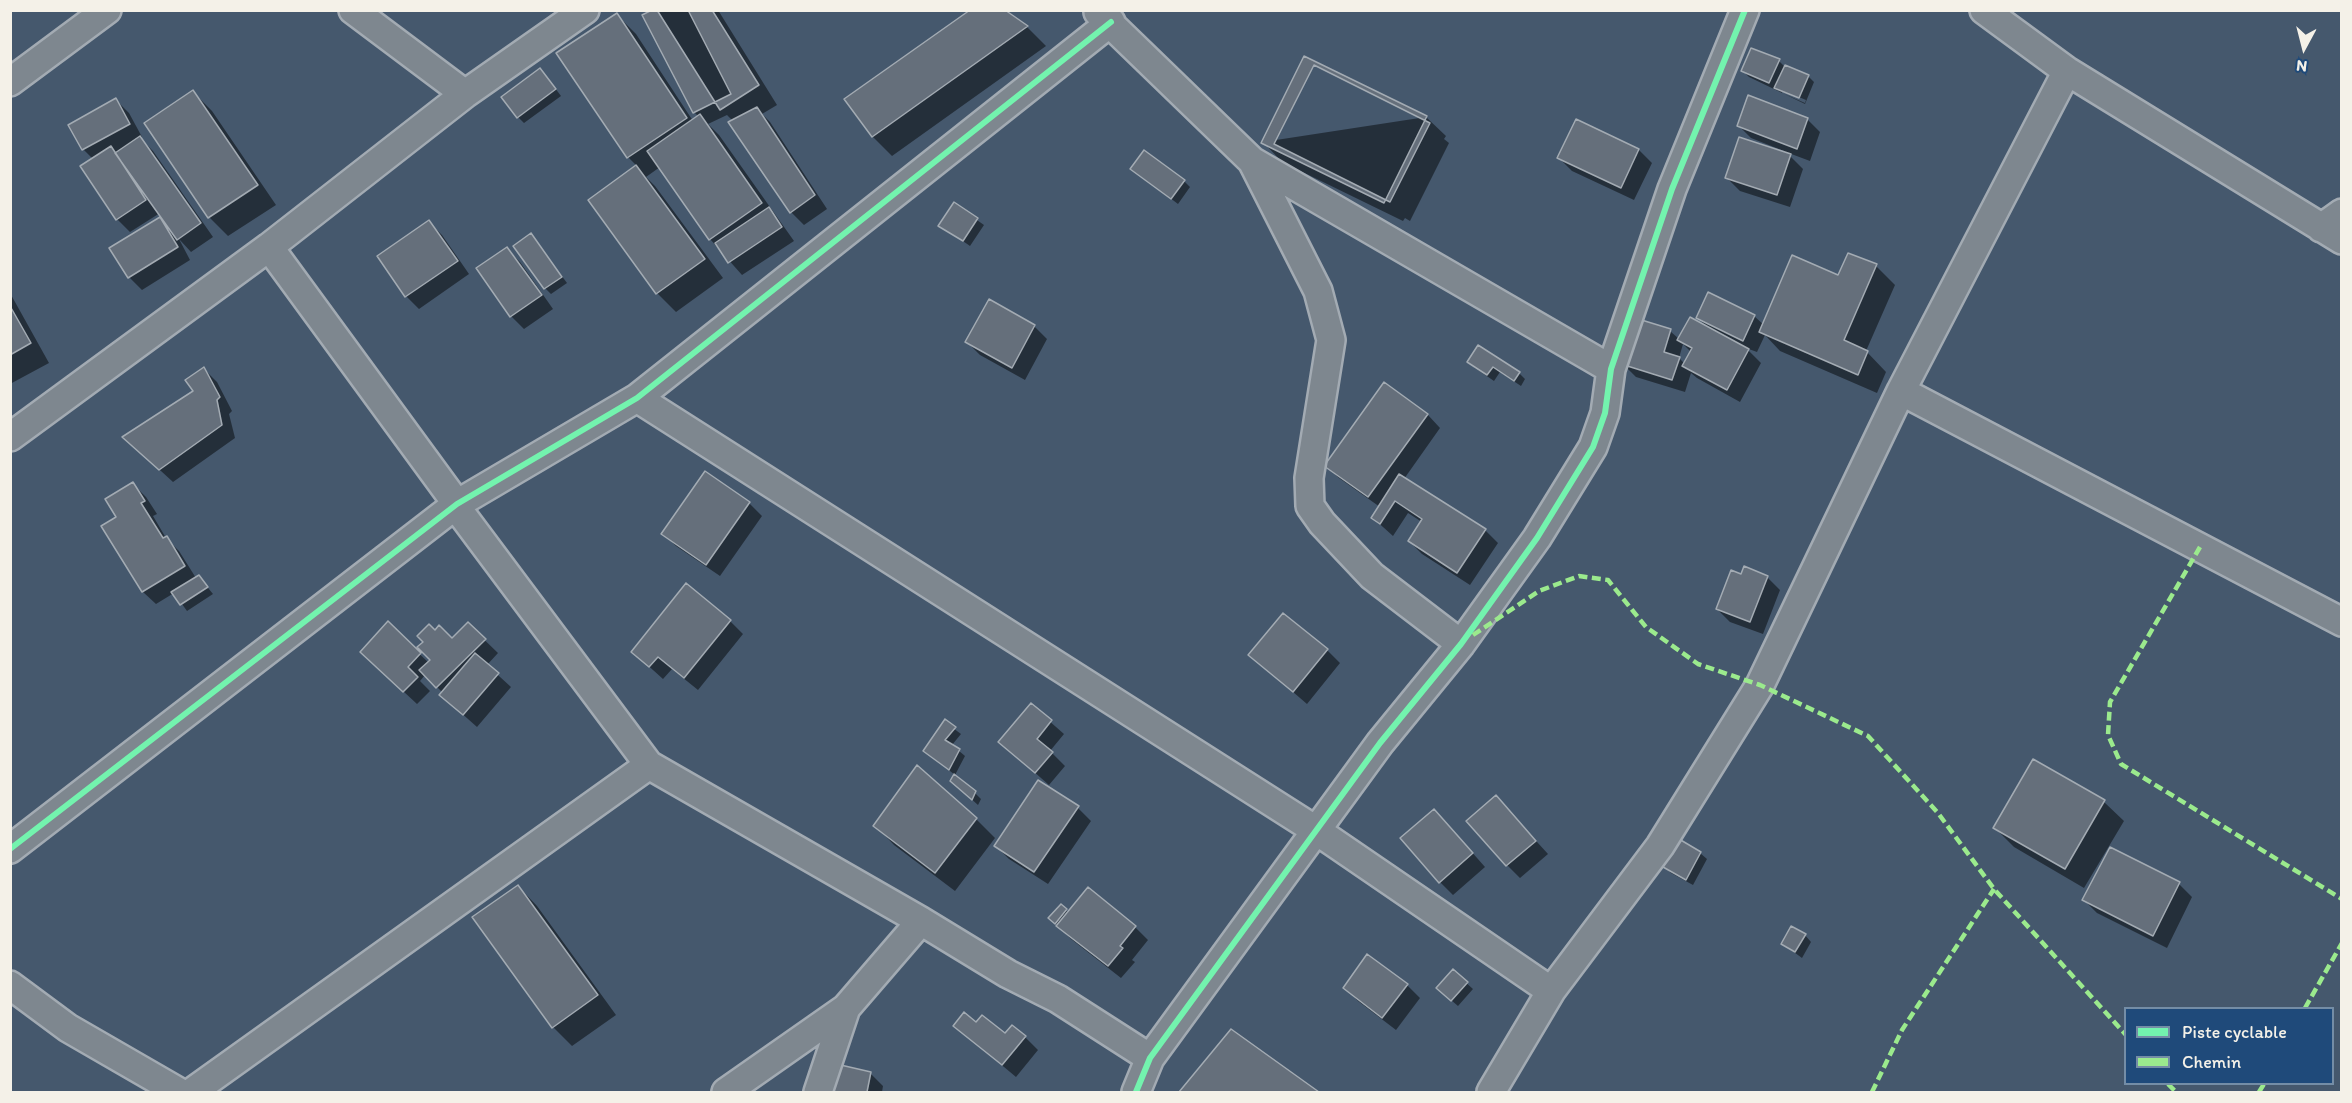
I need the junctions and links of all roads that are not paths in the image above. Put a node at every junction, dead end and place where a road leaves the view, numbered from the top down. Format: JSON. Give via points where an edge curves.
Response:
{"nodes":[{"id":1,"x":108,"y":10,"type":"edge"},
{"id":2,"x":354,"y":10,"type":"edge"},
{"id":3,"x":585,"y":10,"type":"edge"},
{"id":4,"x":1745,"y":10,"type":"edge"},
{"id":5,"x":1984,"y":10,"type":"edge"},
{"id":6,"x":1104,"y":16,"type":"edge"},
{"id":7,"x":2067,"y":71,"type":"junction"},
{"id":8,"x":10,"y":82,"type":"edge"},
{"id":9,"x":465,"y":94,"type":"junction"},
{"id":10,"x":1251,"y":161,"type":"junction"},
{"id":11,"x":2335,"y":227,"type":"edge"},
{"id":12,"x":269,"y":247,"type":"junction"},
{"id":13,"x":1611,"y":369,"type":"junction"},
{"id":14,"x":1901,"y":391,"type":"junction"},
{"id":15,"x":637,"y":398,"type":"junction"},
{"id":16,"x":10,"y":437,"type":"edge"},
{"id":17,"x":457,"y":504,"type":"junction"},
{"id":18,"x":2342,"y":622,"type":"edge"},
{"id":19,"x":1461,"y":644,"type":"junction"},
{"id":20,"x":649,"y":765,"type":"junction"},
{"id":21,"x":1317,"y":831,"type":"junction"},
{"id":22,"x":10,"y":849,"type":"edge"},
{"id":23,"x":921,"y":921,"type":"junction"},
{"id":24,"x":10,"y":985,"type":"edge"},
{"id":25,"x":1551,"y":991,"type":"junction"},
{"id":26,"x":846,"y":1008,"type":"junction"},
{"id":27,"x":1150,"y":1058,"type":"junction"},
{"id":28,"x":178,"y":1092,"type":"edge"},
{"id":29,"x":192,"y":1092,"type":"edge"},
{"id":30,"x":726,"y":1092,"type":"edge"},
{"id":31,"x":818,"y":1092,"type":"edge"},
{"id":32,"x":1136,"y":1092,"type":"edge"},
{"id":33,"x":1491,"y":1092,"type":"edge"}],
"edges":[{"from":1,"to":8,"type":"street"},
{"from":2,"to":9,"type":"street"},
{"from":3,"to":9,"type":"street"},
{"from":4,"to":13,"type":"street","via":[[1672,189]]},
{"from":5,"to":7,"type":"street"},
{"from":6,"to":10,"type":"street"},
{"from":6,"to":15,"type":"street"},
{"from":7,"to":11,"type":"street"},
{"from":7,"to":14,"type":"street"},
{"from":9,"to":12,"type":"street"},
{"from":10,"to":13,"type":"street"},
{"from":10,"to":19,"type":"street","via":[[1318,291],[1331,340],[1309,478],[1311,506],[1372,576]]},
{"from":12,"to":16,"type":"street"},
{"from":12,"to":17,"type":"street"},
{"from":13,"to":19,"type":"street","via":[[1605,413],[1593,447],[1537,538]]},
{"from":14,"to":18,"type":"street"},
{"from":14,"to":25,"type":"street","via":[[1760,685],[1660,846]]},
{"from":15,"to":17,"type":"street"},
{"from":15,"to":21,"type":"street"},
{"from":17,"to":20,"type":"street"},
{"from":17,"to":22,"type":"street"},
{"from":19,"to":21,"type":"street","via":[[1380,743]]},
{"from":20,"to":23,"type":"street"},
{"from":20,"to":29,"type":"street"},
{"from":21,"to":25,"type":"street"},
{"from":21,"to":27,"type":"street"},
{"from":23,"to":26,"type":"street"},
{"from":23,"to":27,"type":"street","via":[[1008,974],[1058,999]]},
{"from":24,"to":28,"type":"street","via":[[68,1028]]},
{"from":25,"to":33,"type":"street"},
{"from":26,"to":30,"type":"street"},
{"from":26,"to":31,"type":"street"},
{"from":27,"to":32,"type":"street"}]}
